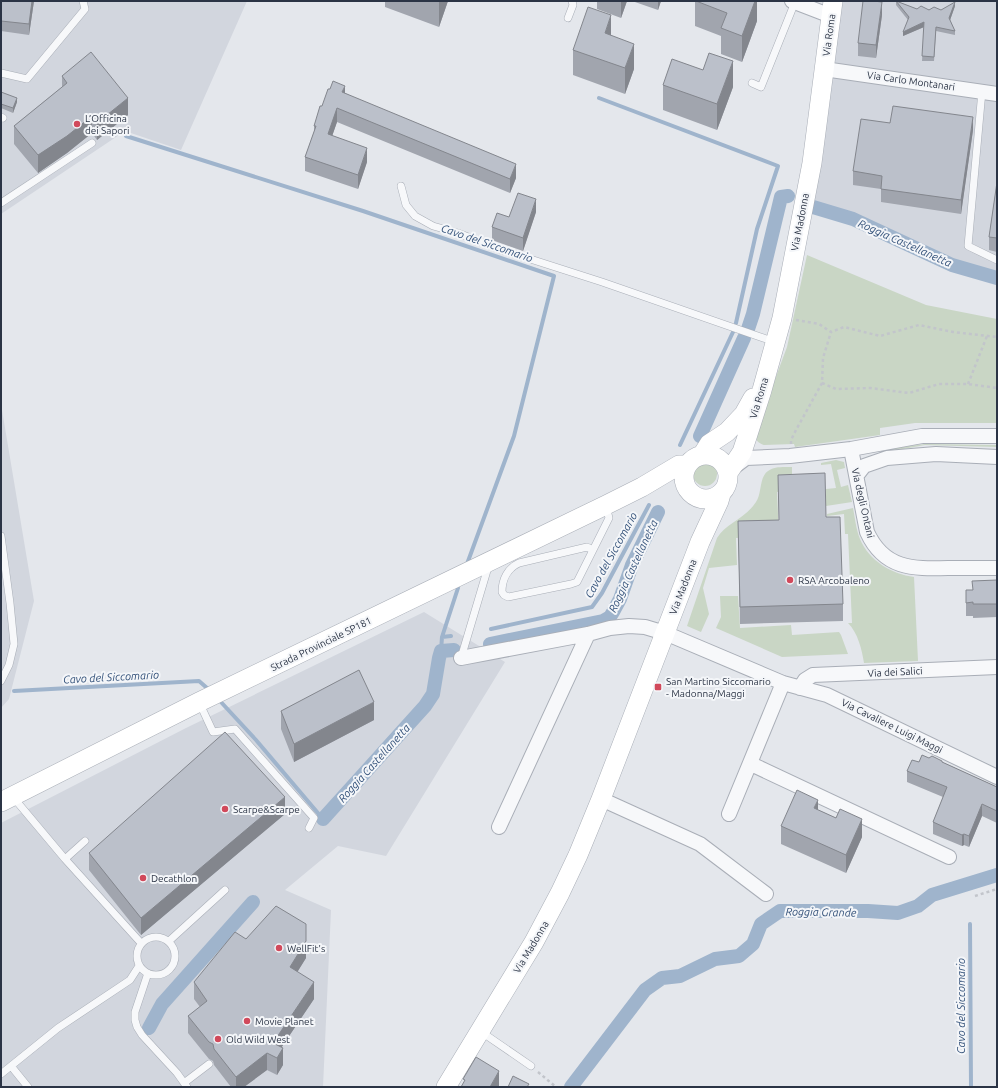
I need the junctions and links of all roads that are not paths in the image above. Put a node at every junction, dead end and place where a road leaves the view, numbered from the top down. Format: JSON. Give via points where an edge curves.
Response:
{"nodes":[{"id":1,"x":83,"y":1,"type":"edge"},
{"id":2,"x":572,"y":1,"type":"edge"},
{"id":3,"x":793,"y":2,"type":"edge"},
{"id":4,"x":832,"y":9,"type":"edge"},
{"id":5,"x":568,"y":18,"type":"dead end"},
{"id":6,"x":824,"y":69,"type":"junction"},
{"id":7,"x":1,"y":73,"type":"edge"},
{"id":8,"x":752,"y":83,"type":"dead end"},
{"id":9,"x":982,"y":91,"type":"junction"},
{"id":10,"x":997,"y":94,"type":"edge"},
{"id":11,"x":92,"y":143,"type":"dead end"},
{"id":12,"x":402,"y":186,"type":"dead end"},
{"id":13,"x":1,"y":203,"type":"edge"},
{"id":14,"x":997,"y":260,"type":"edge"},
{"id":15,"x":775,"y":342,"type":"junction"},
{"id":16,"x":767,"y":373,"type":"junction"},
{"id":17,"x":747,"y":436,"type":"junction"},
{"id":18,"x":997,"y":436,"type":"edge"},
{"id":19,"x":872,"y":445,"type":"junction"},
{"id":20,"x":852,"y":450,"type":"junction"},
{"id":21,"x":763,"y":457,"type":"junction"},
{"id":22,"x":997,"y":457,"type":"edge"},
{"id":23,"x":887,"y":458,"type":"junction"},
{"id":24,"x":694,"y":460,"type":"junction"},
{"id":25,"x":728,"y":473,"type":"junction"},
{"id":26,"x":857,"y":475,"type":"junction"},
{"id":27,"x":642,"y":487,"type":"junction"},
{"id":28,"x":691,"y":492,"type":"junction"},
{"id":29,"x":721,"y":494,"type":"junction"},
{"id":30,"x":606,"y":505,"type":"junction"},
{"id":31,"x":1,"y":536,"type":"edge"},
{"id":32,"x":700,"y":542,"type":"junction"},
{"id":33,"x":593,"y":550,"type":"junction"},
{"id":34,"x":490,"y":562,"type":"junction"},
{"id":35,"x":997,"y":568,"type":"edge"},
{"id":36,"x":665,"y":632,"type":"junction"},
{"id":37,"x":588,"y":634,"type":"junction"},
{"id":38,"x":461,"y":658,"type":"joint"},
{"id":39,"x":997,"y":667,"type":"edge"},
{"id":40,"x":1,"y":681,"type":"edge"},
{"id":41,"x":783,"y":683,"type":"junction"},
{"id":42,"x":800,"y":688,"type":"junction"},
{"id":43,"x":199,"y":702,"type":"junction"},
{"id":44,"x":751,"y":764,"type":"junction"},
{"id":45,"x":994,"y":771,"type":"edge"},
{"id":46,"x":6,"y":799,"type":"edge"},
{"id":47,"x":601,"y":799,"type":"junction"},
{"id":48,"x":729,"y":814,"type":"dead end"},
{"id":49,"x":309,"y":828,"type":"dead end"},
{"id":50,"x":499,"y":828,"type":"dead end"},
{"id":51,"x":85,"y":842,"type":"dead end"},
{"id":52,"x":949,"y":857,"type":"dead end"},
{"id":53,"x":65,"y":859,"type":"junction"},
{"id":54,"x":226,"y":890,"type":"dead end"},
{"id":55,"x":766,"y":894,"type":"dead end"},
{"id":56,"x":169,"y":941,"type":"junction"},
{"id":57,"x":141,"y":943,"type":"junction"},
{"id":58,"x":139,"y":966,"type":"junction"},
{"id":59,"x":148,"y":973,"type":"junction"},
{"id":60,"x":480,"y":1031,"type":"junction"},
{"id":61,"x":209,"y":1064,"type":"dead end"},
{"id":62,"x":11,"y":1066,"type":"junction"},
{"id":63,"x":531,"y":1066,"type":"road end"},
{"id":64,"x":1,"y":1074,"type":"edge"},
{"id":65,"x":186,"y":1085,"type":"edge"},
{"id":66,"x":28,"y":1087,"type":"edge"},
{"id":67,"x":446,"y":1087,"type":"edge"}],
"edges":[{"from":1,"to":7,"type":"lane","via":[[85,8],[27,79]]},
{"from":2,"to":5,"type":"lane"},
{"from":3,"to":4,"type":"street"},
{"from":3,"to":8,"type":"lane","via":[[761,87]]},
{"from":4,"to":6,"type":"street","name":"Via Roma"},
{"from":6,"to":9,"type":"street","name":"Via Carlo Montanari"},
{"from":6,"to":15,"type":"street","name":"Via Madonna","via":[[812,164]]},
{"from":9,"to":10,"type":"street","name":"Via Carlo Montanari"},
{"from":9,"to":14,"type":"lane","via":[[968,246]]},
{"from":11,"to":13,"type":"lane"},
{"from":12,"to":15,"type":"lane","via":[[406,205],[415,216],[433,226]]},
{"from":15,"to":16,"type":"street","name":"Via Madonna"},
{"from":16,"to":17,"type":"street","name":"Via Roma"},
{"from":16,"to":24,"type":"street","name":"Via Roma","via":[[744,414]]},
{"from":17,"to":21,"type":"street","via":[[754,450]]},
{"from":17,"to":25,"type":"street","name":"Via Roma","via":[[742,452]]},
{"from":18,"to":19,"type":"street","via":[[922,436]]},
{"from":19,"to":20,"type":"street"},
{"from":19,"to":23,"type":"street"},
{"from":20,"to":21,"type":"street"},
{"from":20,"to":26,"type":"street","name":"Via degli Ontani"},
{"from":21,"to":25,"type":"street","via":[[746,458]]},
{"from":22,"to":23,"type":"street","via":[[936,454]]},
{"from":23,"to":26,"type":"street","via":[[864,466]]},
{"from":24,"to":25,"type":"street","via":[[715,457],[726,466]]},
{"from":24,"to":27,"type":"street","name":"Strada Provinciale SP181","via":[[679,465]]},
{"from":24,"to":28,"type":"street","via":[[684,472],[684,480]]},
{"from":25,"to":29,"type":"street","via":[[728,481]]},
{"from":26,"to":35,"type":"street","name":"Via degli Ontani","via":[[867,532],[872,543],[892,561],[919,568]]},
{"from":27,"to":28,"type":"street","name":"Strada Provinciale SP181","via":[[665,485]]},
{"from":27,"to":30,"type":"street","name":"Strada Provinciale SP181"},
{"from":28,"to":29,"type":"street","via":[[704,499]]},
{"from":28,"to":32,"type":"street","name":"Via Madonna","via":[[703,516]]},
{"from":29,"to":32,"type":"street","name":"Via Madonna"},
{"from":30,"to":33,"type":"lane","via":[[609,518]]},
{"from":30,"to":34,"type":"street","name":"Strada Provinciale SP181"},
{"from":31,"to":40,"type":"lane","via":[[14,644],[9,665]]},
{"from":32,"to":36,"type":"street","name":"Via Madonna"},
{"from":33,"to":33,"type":"lane","via":[[577,582],[508,597],[502,592],[508,571],[519,562],[587,547]]},
{"from":34,"to":38,"type":"lane"},
{"from":34,"to":43,"type":"street","name":"Strada Provinciale SP181"},
{"from":36,"to":37,"type":"street","via":[[629,626]]},
{"from":36,"to":41,"type":"street","name":"Via Cavaliere Luigi Maggi"},
{"from":36,"to":47,"type":"street","name":"Via Madonna"},
{"from":37,"to":38,"type":"street"},
{"from":37,"to":50,"type":"street"},
{"from":39,"to":42,"type":"street","name":"Via dei Salici","via":[[813,676],[805,680]]},
{"from":41,"to":42,"type":"street","name":"Via Cavaliere Luigi Maggi"},
{"from":41,"to":44,"type":"street"},
{"from":42,"to":45,"type":"street","name":"Via Cavaliere Luigi Maggi","via":[[828,695]]},
{"from":43,"to":46,"type":"street","name":"Strada Provinciale SP181"},
{"from":43,"to":49,"type":"lane","via":[[213,732],[235,729],[314,818]]},
{"from":44,"to":48,"type":"street"},
{"from":44,"to":52,"type":"street"},
{"from":46,"to":53,"type":"lane"},
{"from":47,"to":55,"type":"street","via":[[700,844]]},
{"from":47,"to":60,"type":"street","name":"Via Madonna","via":[[548,917]]},
{"from":51,"to":53,"type":"lane"},
{"from":53,"to":57,"type":"lane"},
{"from":54,"to":56,"type":"lane"},
{"from":56,"to":57,"type":"lane","via":[[151,937]]},
{"from":56,"to":59,"type":"lane","via":[[175,952],[173,964],[160,974]]},
{"from":57,"to":58,"type":"lane","via":[[136,954]]},
{"from":58,"to":59,"type":"lane"},
{"from":58,"to":62,"type":"lane","via":[[130,980],[58,1028]]},
{"from":59,"to":65,"type":"lane","via":[[135,1012],[137,1027]]},
{"from":60,"to":63,"type":"lane"},
{"from":60,"to":67,"type":"street","name":"Via Madonna"},
{"from":61,"to":65,"type":"lane"},
{"from":62,"to":64,"type":"lane"},
{"from":62,"to":66,"type":"lane"}]}
